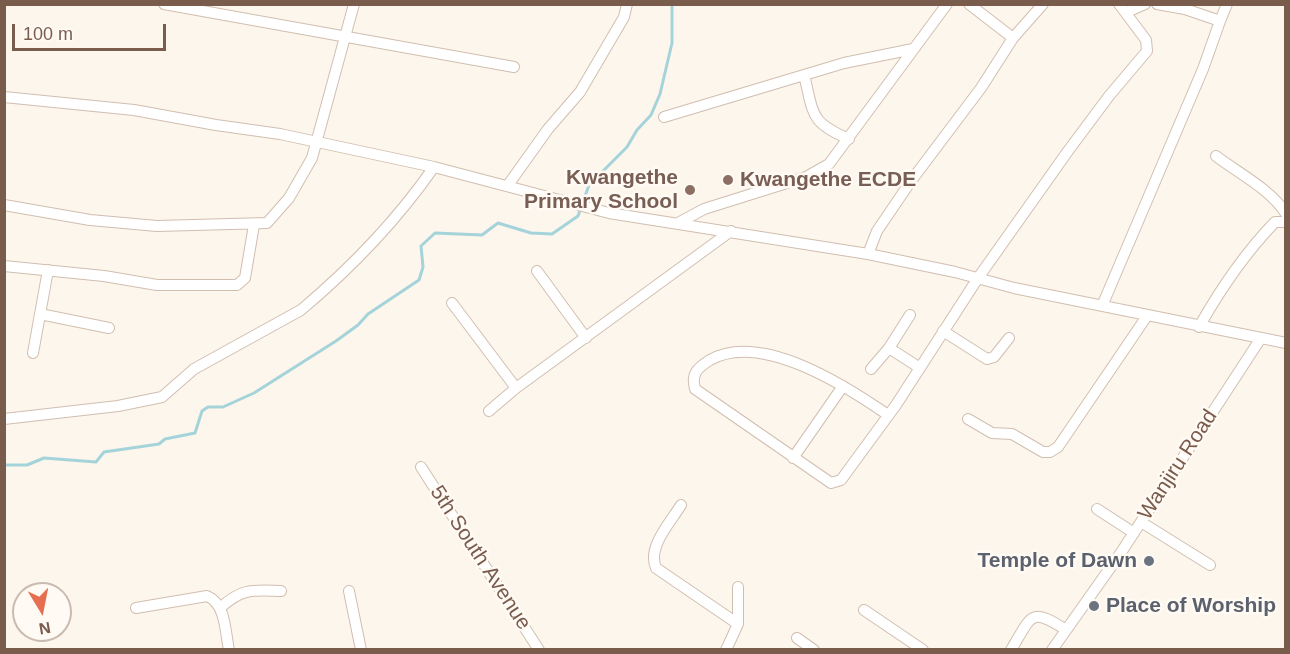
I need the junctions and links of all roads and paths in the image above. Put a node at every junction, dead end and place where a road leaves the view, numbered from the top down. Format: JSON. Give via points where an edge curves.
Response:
{"nodes":[{"id":1,"x":164,"y":4,"type":"edge"},
{"id":2,"x":354,"y":4,"type":"edge"},
{"id":3,"x":627,"y":4,"type":"edge"},
{"id":4,"x":947,"y":4,"type":"edge"},
{"id":5,"x":969,"y":4,"type":"edge"},
{"id":6,"x":1043,"y":4,"type":"edge"},
{"id":7,"x":1144,"y":4,"type":"edge"},
{"id":8,"x":1157,"y":4,"type":"edge"},
{"id":9,"x":1227,"y":4,"type":"edge"},
{"id":10,"x":1123,"y":8,"type":"edge"},
{"id":11,"x":1196,"y":9,"type":"edge"},
{"id":12,"x":1220,"y":21,"type":"junction"},
{"id":13,"x":346,"y":38,"type":"junction"},
{"id":14,"x":1013,"y":38,"type":"junction"},
{"id":15,"x":913,"y":49,"type":"junction"},
{"id":16,"x":514,"y":68,"type":"dead end"},
{"id":17,"x":804,"y":75,"type":"junction"},
{"id":18,"x":4,"y":97,"type":"edge"},
{"id":19,"x":664,"y":117,"type":"dead end"},
{"id":20,"x":849,"y":139,"type":"junction"},
{"id":21,"x":318,"y":141,"type":"junction"},
{"id":22,"x":1216,"y":156,"type":"dead end"},
{"id":23,"x":434,"y":166,"type":"junction"},
{"id":24,"x":508,"y":185,"type":"junction"},
{"id":25,"x":7,"y":207,"type":"edge"},
{"id":26,"x":1286,"y":214,"type":"edge"},
{"id":27,"x":680,"y":222,"type":"junction"},
{"id":28,"x":1286,"y":222,"type":"edge"},
{"id":29,"x":254,"y":225,"type":"junction"},
{"id":30,"x":731,"y":231,"type":"junction"},
{"id":31,"x":868,"y":254,"type":"junction"},
{"id":32,"x":4,"y":266,"type":"edge"},
{"id":33,"x":48,"y":270,"type":"junction"},
{"id":34,"x":537,"y":271,"type":"dead end"},
{"id":35,"x":978,"y":278,"type":"junction"},
{"id":36,"x":452,"y":303,"type":"dead end"},
{"id":37,"x":1102,"y":306,"type":"junction"},
{"id":38,"x":40,"y":314,"type":"junction"},
{"id":39,"x":910,"y":315,"type":"dead end"},
{"id":40,"x":1147,"y":316,"type":"junction"},
{"id":41,"x":1199,"y":327,"type":"junction"},
{"id":42,"x":109,"y":328,"type":"dead end"},
{"id":43,"x":943,"y":331,"type":"junction"},
{"id":44,"x":586,"y":338,"type":"junction"},
{"id":45,"x":1009,"y":338,"type":"dead end"},
{"id":46,"x":1261,"y":338,"type":"junction"},
{"id":47,"x":1286,"y":343,"type":"edge"},
{"id":48,"x":889,"y":348,"type":"junction"},
{"id":49,"x":33,"y":352,"type":"dead end"},
{"id":50,"x":920,"y":368,"type":"junction"},
{"id":51,"x":871,"y":369,"type":"dead end"},
{"id":52,"x":843,"y":386,"type":"junction"},
{"id":53,"x":516,"y":388,"type":"junction"},
{"id":54,"x":489,"y":411,"type":"dead end"},
{"id":55,"x":888,"y":415,"type":"junction"},
{"id":56,"x":4,"y":418,"type":"edge"},
{"id":57,"x":968,"y":419,"type":"dead end"},
{"id":58,"x":793,"y":458,"type":"junction"},
{"id":59,"x":421,"y":467,"type":"dead end"},
{"id":60,"x":681,"y":505,"type":"dead end"},
{"id":61,"x":1097,"y":509,"type":"dead end"},
{"id":62,"x":1141,"y":522,"type":"junction"},
{"id":63,"x":1134,"y":533,"type":"junction"},
{"id":64,"x":1210,"y":565,"type":"dead end"},
{"id":65,"x":738,"y":587,"type":"dead end"},
{"id":66,"x":281,"y":591,"type":"dead end"},
{"id":67,"x":349,"y":591,"type":"dead end"},
{"id":68,"x":220,"y":607,"type":"junction"},
{"id":69,"x":136,"y":608,"type":"dead end"},
{"id":70,"x":864,"y":610,"type":"dead end"},
{"id":71,"x":738,"y":624,"type":"junction"},
{"id":72,"x":1066,"y":630,"type":"junction"},
{"id":73,"x":797,"y":638,"type":"dead end"},
{"id":74,"x":1057,"y":648,"type":"edge"},
{"id":75,"x":229,"y":650,"type":"edge"},
{"id":76,"x":361,"y":650,"type":"edge"},
{"id":77,"x":538,"y":650,"type":"edge"},
{"id":78,"x":726,"y":650,"type":"edge"},
{"id":79,"x":814,"y":650,"type":"edge"},
{"id":80,"x":923,"y":650,"type":"edge"},
{"id":81,"x":1011,"y":650,"type":"edge"}],
"edges":[{"from":1,"to":13,"type":"street"},
{"from":2,"to":13,"type":"street"},
{"from":3,"to":24,"type":"street","via":[[624,17],[580,92]]},
{"from":4,"to":15,"type":"street"},
{"from":5,"to":14,"type":"street"},
{"from":6,"to":14,"type":"street"},
{"from":7,"to":10,"type":"street"},
{"from":8,"to":11,"type":"street"},
{"from":9,"to":12,"type":"street"},
{"from":10,"to":35,"type":"street","via":[[1146,40],[1148,51],[1102,105]]},
{"from":11,"to":12,"type":"street"},
{"from":12,"to":37,"type":"street"},
{"from":13,"to":16,"type":"street"},
{"from":13,"to":21,"type":"street"},
{"from":14,"to":31,"type":"street","via":[[877,231]]},
{"from":15,"to":17,"type":"street"},
{"from":15,"to":20,"type":"street"},
{"from":17,"to":19,"type":"street"},
{"from":17,"to":20,"type":"street","via":[[816,118],[824,128]]},
{"from":18,"to":21,"type":"street","via":[[134,110]]},
{"from":20,"to":27,"type":"street","via":[[819,171],[704,209]]},
{"from":21,"to":23,"type":"street"},
{"from":21,"to":29,"type":"street","via":[[305,173],[278,214],[267,223]]},
{"from":22,"to":26,"type":"street","via":[[1281,205]]},
{"from":23,"to":24,"type":"street"},
{"from":23,"to":56,"type":"street","via":[[389,227],[315,298],[194,369],[162,397],[118,406]]},
{"from":24,"to":27,"type":"street","via":[[609,213]]},
{"from":25,"to":29,"type":"street","via":[[157,226]]},
{"from":27,"to":30,"type":"street"},
{"from":28,"to":41,"type":"street","via":[[1275,222],[1253,245],[1229,275]]},
{"from":29,"to":33,"type":"street","via":[[245,278],[237,285],[157,285]]},
{"from":30,"to":31,"type":"street"},
{"from":30,"to":44,"type":"street"},
{"from":31,"to":35,"type":"street"},
{"from":32,"to":33,"type":"street"},
{"from":33,"to":38,"type":"street"},
{"from":34,"to":44,"type":"street"},
{"from":35,"to":37,"type":"street"},
{"from":35,"to":43,"type":"street"},
{"from":36,"to":53,"type":"street"},
{"from":37,"to":40,"type":"street"},
{"from":38,"to":42,"type":"street"},
{"from":38,"to":49,"type":"street"},
{"from":39,"to":48,"type":"street"},
{"from":40,"to":41,"type":"street"},
{"from":40,"to":57,"type":"street","via":[[1058,447],[1050,452],[1012,434],[992,433]]},
{"from":41,"to":46,"type":"street"},
{"from":43,"to":45,"type":"street","via":[[987,359],[994,357]]},
{"from":43,"to":50,"type":"street"},
{"from":44,"to":53,"type":"street"},
{"from":46,"to":47,"type":"street"},
{"from":46,"to":62,"type":"street","name":"Wanjiru Road"},
{"from":48,"to":50,"type":"street"},
{"from":48,"to":51,"type":"street"},
{"from":50,"to":55,"type":"street"},
{"from":52,"to":55,"type":"street"},
{"from":52,"to":58,"type":"street"},
{"from":52,"to":58,"type":"street","via":[[822,373],[749,351],[716,357],[695,372],[695,389]]},
{"from":53,"to":54,"type":"street"},
{"from":55,"to":58,"type":"street","via":[[836,483]]},
{"from":59,"to":77,"type":"street","name":"5th South Avenue"},
{"from":60,"to":71,"type":"street","via":[[652,559],[656,567]]},
{"from":61,"to":63,"type":"street"},
{"from":62,"to":63,"type":"street","name":"Wanjiru Road"},
{"from":62,"to":64,"type":"street"},
{"from":63,"to":72,"type":"street","name":"Wanjiru Road"},
{"from":65,"to":71,"type":"street"},
{"from":66,"to":68,"type":"street","via":[[252,590],[237,594]]},
{"from":67,"to":76,"type":"street"},
{"from":68,"to":69,"type":"street","via":[[207,596]]},
{"from":68,"to":75,"type":"street"},
{"from":70,"to":80,"type":"street"},
{"from":71,"to":78,"type":"street"},
{"from":72,"to":74,"type":"street","name":"Wanjiru Road"},
{"from":72,"to":81,"type":"street","via":[[1043,615],[1036,615]]},
{"from":73,"to":79,"type":"street"}]}
